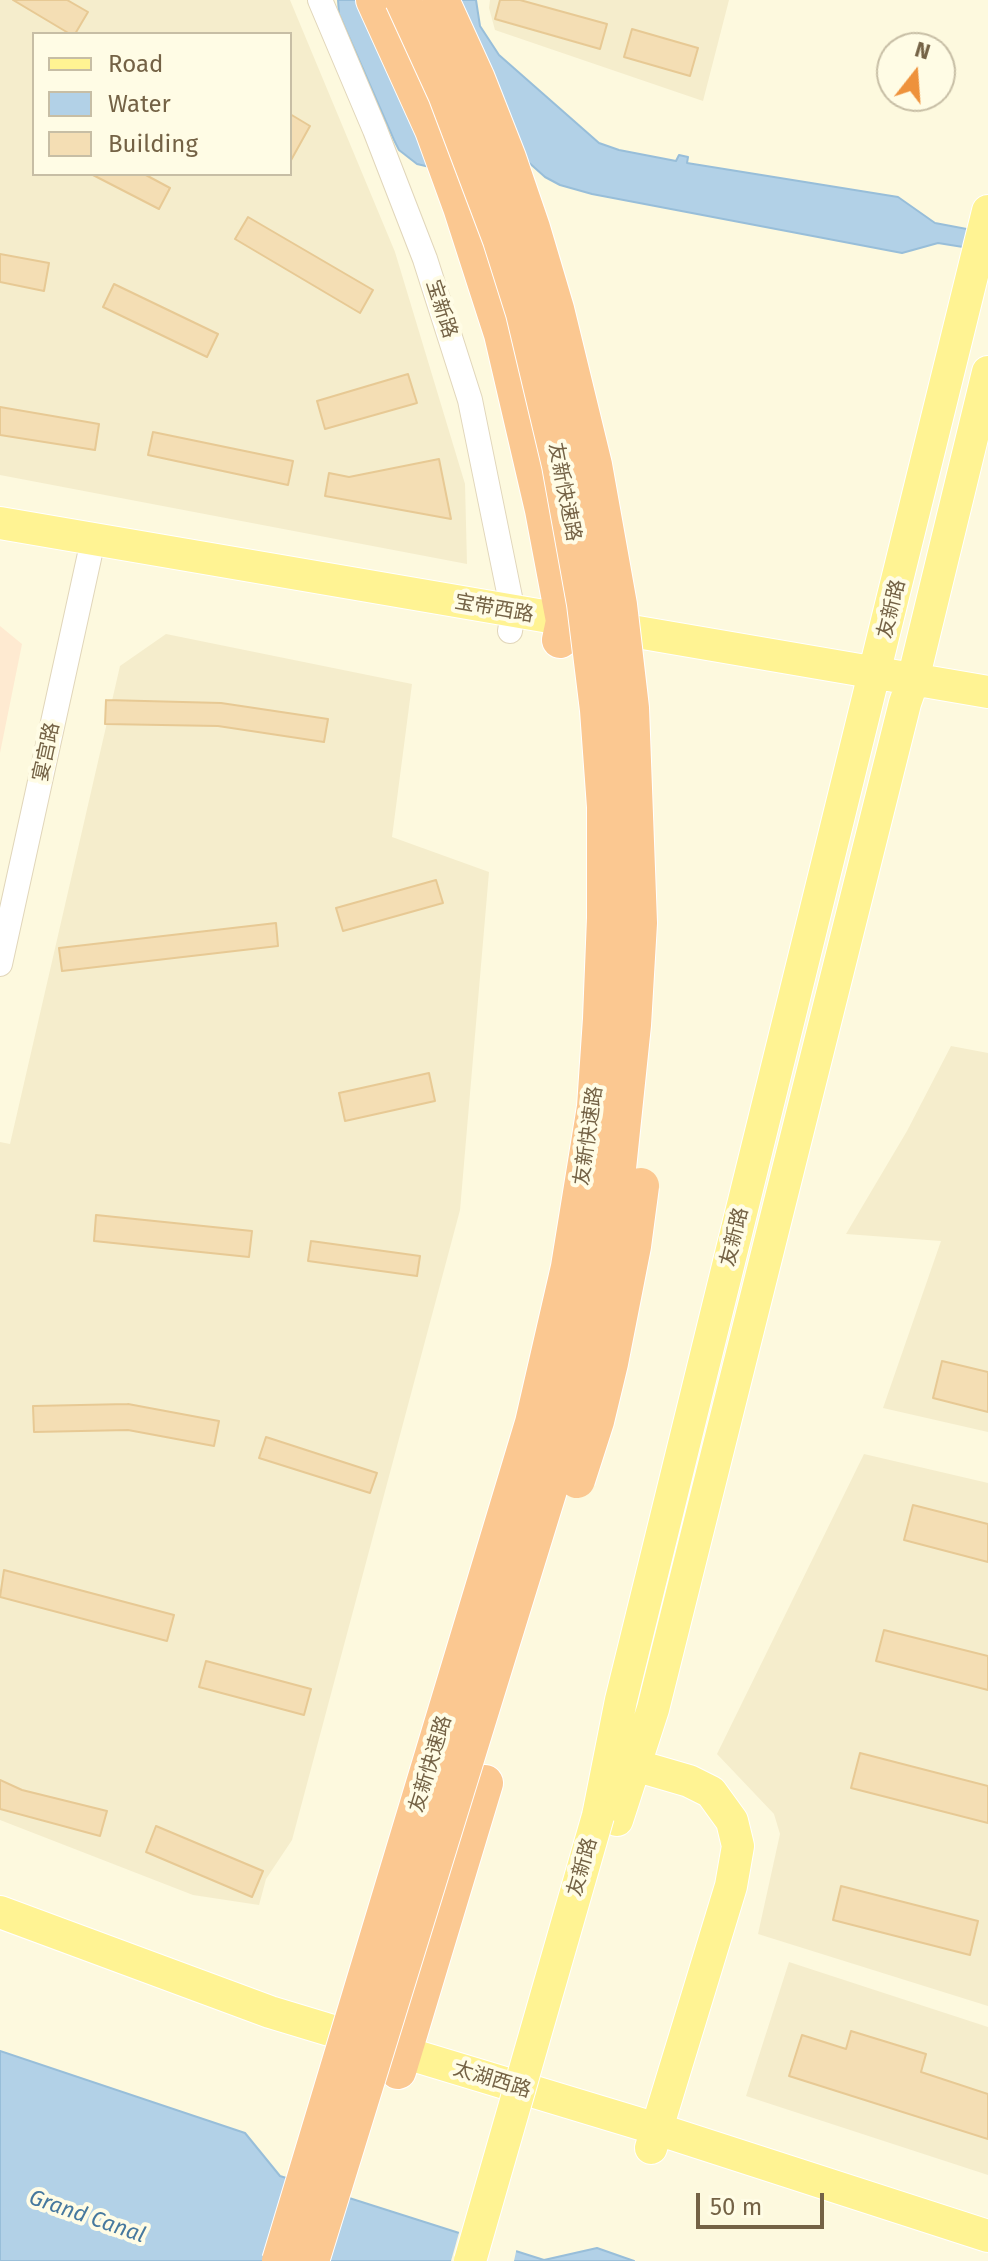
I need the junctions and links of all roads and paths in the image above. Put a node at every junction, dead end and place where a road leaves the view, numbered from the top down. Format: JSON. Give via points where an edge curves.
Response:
{"nodes":[{"id":1,"x":320,"y":0,"type":"edge"},
{"id":2,"x":374,"y":0,"type":"edge"},
{"id":3,"x":403,"y":0,"type":"edge"},
{"id":4,"x":441,"y":0,"type":"edge"},
{"id":5,"x":988,"y":212,"type":"edge"},
{"id":6,"x":988,"y":372,"type":"edge"},
{"id":7,"x":0,"y":523,"type":"edge"},
{"id":8,"x":0,"y":543,"type":"edge"},
{"id":9,"x":91,"y":550,"type":"junction"},
{"id":10,"x":511,"y":621,"type":"junction"},
{"id":11,"x":562,"y":630,"type":"junction"},
{"id":12,"x":872,"y":682,"type":"junction"},
{"id":13,"x":910,"y":689,"type":"junction"},
{"id":14,"x":988,"y":692,"type":"edge"},
{"id":15,"x":988,"y":711,"type":"edge"},
{"id":16,"x":636,"y":805,"type":"junction"},
{"id":17,"x":0,"y":964,"type":"edge"},
{"id":18,"x":634,"y":1765,"type":"junction"},
{"id":19,"x":608,"y":1818,"type":"junction"},
{"id":20,"x":0,"y":1912,"type":"edge"},
{"id":21,"x":0,"y":1933,"type":"edge"},
{"id":22,"x":401,"y":2062,"type":"junction"},
{"id":23,"x":654,"y":2138,"type":"junction"},
{"id":24,"x":988,"y":2236,"type":"edge"},
{"id":25,"x":988,"y":2256,"type":"edge"},
{"id":26,"x":280,"y":2261,"type":"edge"},
{"id":27,"x":311,"y":2261,"type":"edge"},
{"id":28,"x":470,"y":2261,"type":"edge"},
{"id":29,"x":490,"y":2261,"type":"edge"}],
"edges":[{"from":1,"to":10,"type":"street","name":"宝新路","via":[[425,259],[465,386],[495,515]]},
{"from":2,"to":11,"type":"highway","via":[[433,130],[502,334],[529,444]]},
{"from":3,"to":26,"type":"highway","name":"友新快速路","bridge":true,"via":[[446,94],[501,240],[560,465],[585,604],[602,765],[601,1019],[595,1107],[572,1251],[533,1423]]},
{"from":4,"to":16,"type":"highway","name":"友新快速路","bridge":true,"via":[[508,158],[576,386],[619,605]]},
{"from":5,"to":12,"type":"main road","name":"友新路"},
{"from":6,"to":13,"type":"main road","name":"友新路"},
{"from":7,"to":9,"type":"main road","name":"宝带西路"},
{"from":8,"to":9,"type":"main road","name":"宝带西路"},
{"from":9,"to":10,"type":"main road","name":"宝带西路"},
{"from":9,"to":17,"type":"street","name":"宴宫路"},
{"from":10,"to":11,"type":"main road","name":"宝带西路"},
{"from":11,"to":12,"type":"main road","name":"宝带西路"},
{"from":12,"to":13,"type":"main road","name":"宝带西路"},
{"from":12,"to":19,"type":"main road","name":"友新路","via":[[621,1700]]},
{"from":13,"to":14,"type":"main road","name":"宝带西路"},
{"from":13,"to":15,"type":"main road","name":"宝带西路"},
{"from":13,"to":18,"type":"main road","name":"友新路","via":[[653,1709]]},
{"from":16,"to":22,"type":"highway","bridge":true,"via":[[656,982],[633,1246],[596,1421]]},
{"from":16,"to":27,"type":"highway","name":"友新快速路","bridge":true,"via":[[639,923],[627,1097],[615,1197],[584,1359],[566,1435]]},
{"from":18,"to":19,"type":"main road","name":"友新路"},
{"from":18,"to":23,"type":"main road","via":[[711,1792],[732,1821],[738,1846],[731,1886]]},
{"from":19,"to":28,"type":"main road","name":"友新路","bridge":true},
{"from":19,"to":29,"type":"main road","name":"友新路"},
{"from":20,"to":22,"type":"main road","name":"太湖西路"},
{"from":21,"to":22,"type":"main road","name":"太湖西路","via":[[239,2022]]},
{"from":22,"to":23,"type":"main road","name":"太湖西路"},
{"from":23,"to":24,"type":"main road","name":"太湖西路"},
{"from":23,"to":25,"type":"main road","name":"太湖西路"}]}
